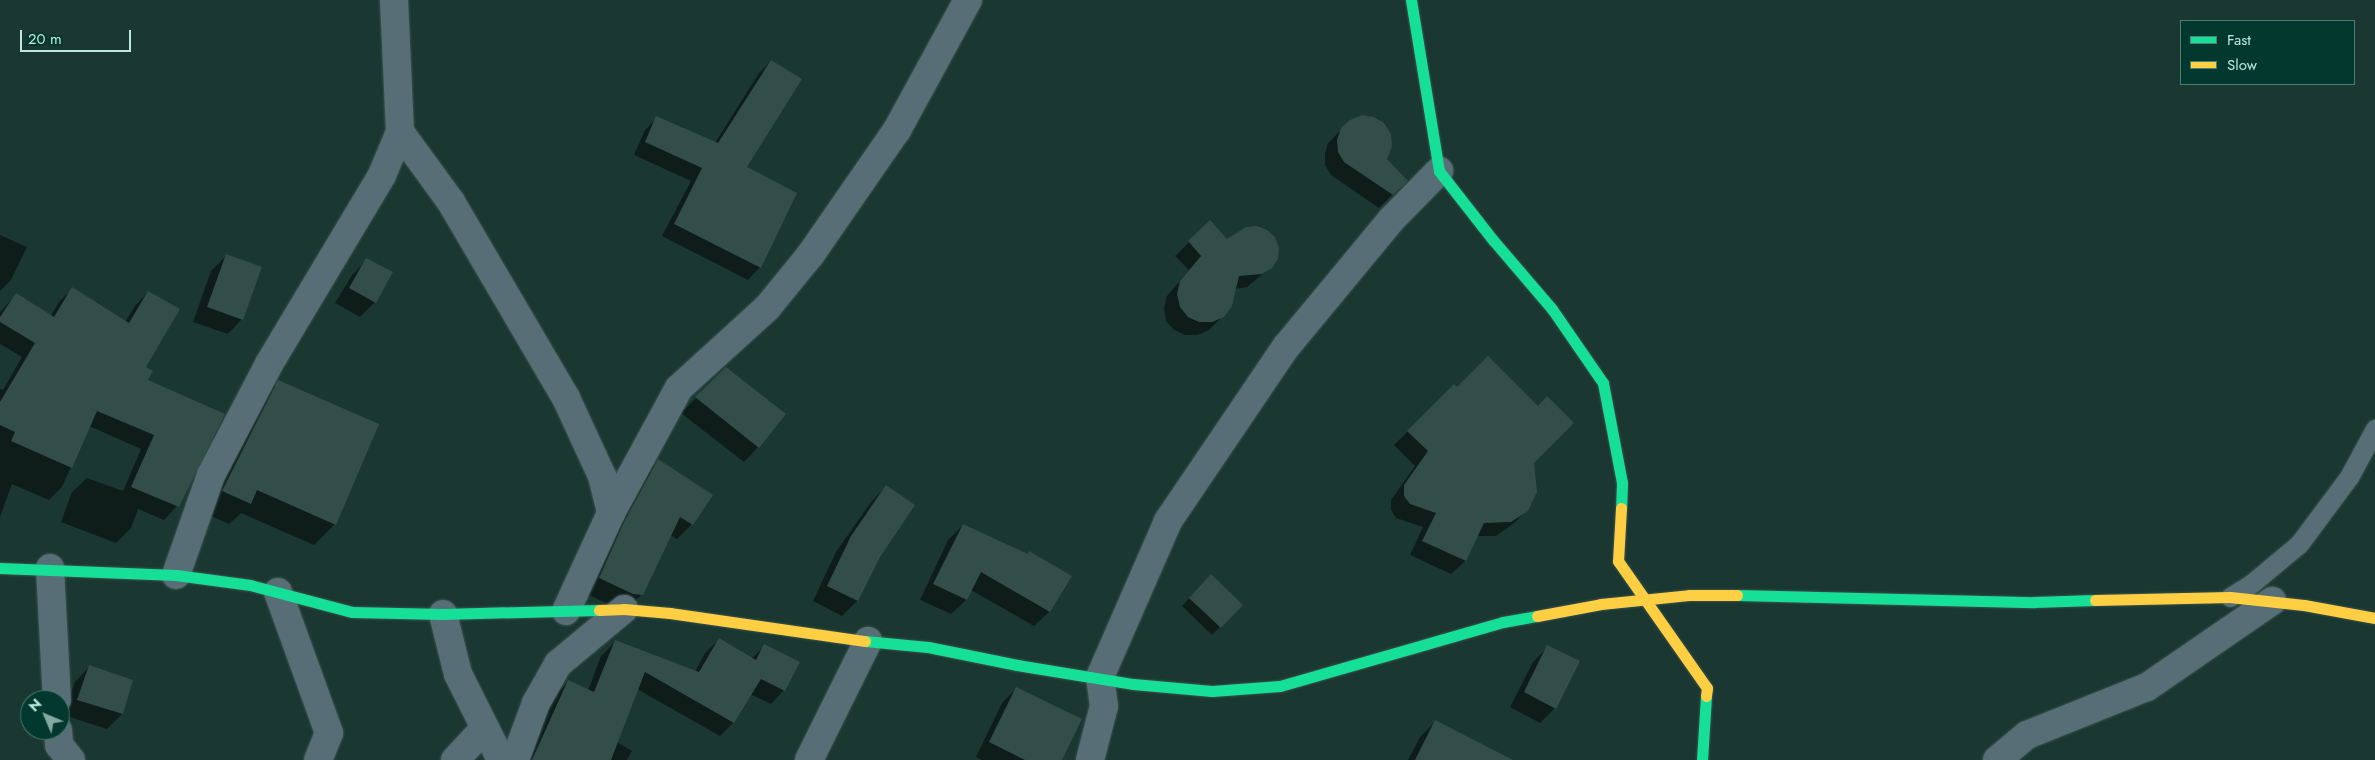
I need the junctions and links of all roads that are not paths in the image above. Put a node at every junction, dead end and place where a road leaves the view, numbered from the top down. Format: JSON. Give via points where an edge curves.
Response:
{"nodes":[{"id":1,"x":394,"y":0,"type":"edge"},
{"id":2,"x":968,"y":0,"type":"edge"},
{"id":3,"x":1411,"y":0,"type":"edge"},
{"id":4,"x":400,"y":132,"type":"junction"},
{"id":5,"x":1439,"y":171,"type":"junction"},
{"id":6,"x":2375,"y":429,"type":"edge"},
{"id":7,"x":611,"y":513,"type":"junction"},
{"id":8,"x":0,"y":568,"type":"edge"},
{"id":9,"x":50,"y":568,"type":"junction"},
{"id":10,"x":176,"y":575,"type":"junction"},
{"id":11,"x":278,"y":592,"type":"junction"},
{"id":12,"x":2230,"y":597,"type":"junction"},
{"id":13,"x":1644,"y":600,"type":"junction"},
{"id":14,"x":2272,"y":602,"type":"junction"},
{"id":15,"x":624,"y":609,"type":"junction"},
{"id":16,"x":566,"y":611,"type":"junction"},
{"id":17,"x":443,"y":614,"type":"junction"},
{"id":18,"x":2375,"y":618,"type":"edge"},
{"id":19,"x":868,"y":641,"type":"junction"},
{"id":20,"x":1100,"y":677,"type":"junction"},
{"id":21,"x":56,"y":690,"type":"edge"},
{"id":22,"x":484,"y":729,"type":"junction"},
{"id":23,"x":59,"y":740,"type":"edge"},
{"id":24,"x":71,"y":760,"type":"edge"},
{"id":25,"x":318,"y":760,"type":"edge"},
{"id":26,"x":454,"y":760,"type":"edge"},
{"id":27,"x":501,"y":760,"type":"edge"},
{"id":28,"x":515,"y":760,"type":"edge"},
{"id":29,"x":809,"y":760,"type":"edge"},
{"id":30,"x":1090,"y":760,"type":"edge"},
{"id":31,"x":1702,"y":760,"type":"edge"},
{"id":32,"x":1997,"y":760,"type":"edge"}],
"edges":[{"from":1,"to":4,"type":"street"},
{"from":2,"to":7,"type":"street","via":[[897,130],[811,254],[767,308],[679,388]]},
{"from":3,"to":5,"type":"street"},
{"from":4,"to":7,"type":"street","via":[[451,202],[566,398],[602,476]]},
{"from":4,"to":10,"type":"street","via":[[382,175],[269,364],[211,475]]},
{"from":5,"to":13,"type":"street","via":[[1552,309],[1603,383],[1622,483],[1618,561]]},
{"from":5,"to":20,"type":"street","via":[[1391,220],[1286,347],[1168,521]]},
{"from":6,"to":12,"type":"lane","via":[[2349,477],[2299,544]]},
{"from":7,"to":16,"type":"street"},
{"from":8,"to":9,"type":"street"},
{"from":9,"to":10,"type":"street"},
{"from":9,"to":21,"type":"street"},
{"from":10,"to":11,"type":"street"},
{"from":11,"to":17,"type":"street","via":[[352,612]]},
{"from":11,"to":25,"type":"street","via":[[329,733]]},
{"from":12,"to":13,"type":"street","via":[[2034,602],[1689,595]]},
{"from":12,"to":14,"type":"street"},
{"from":13,"to":20,"type":"street","via":[[1601,604],[1503,622],[1280,686],[1212,691],[1133,684]]},
{"from":13,"to":31,"type":"street","via":[[1707,688]]},
{"from":14,"to":18,"type":"street"},
{"from":14,"to":32,"type":"street","via":[[2147,687],[2027,735]]},
{"from":15,"to":16,"type":"street"},
{"from":15,"to":19,"type":"street","via":[[776,626]]},
{"from":15,"to":28,"type":"street","via":[[558,664],[536,703]]},
{"from":16,"to":17,"type":"street"},
{"from":17,"to":22,"type":"street","via":[[458,674]]},
{"from":19,"to":20,"type":"street","via":[[928,647]]},
{"from":19,"to":29,"type":"street"},
{"from":20,"to":30,"type":"street","via":[[1104,706]]},
{"from":22,"to":26,"type":"street"},
{"from":22,"to":27,"type":"street"},
{"from":23,"to":24,"type":"street"}]}
